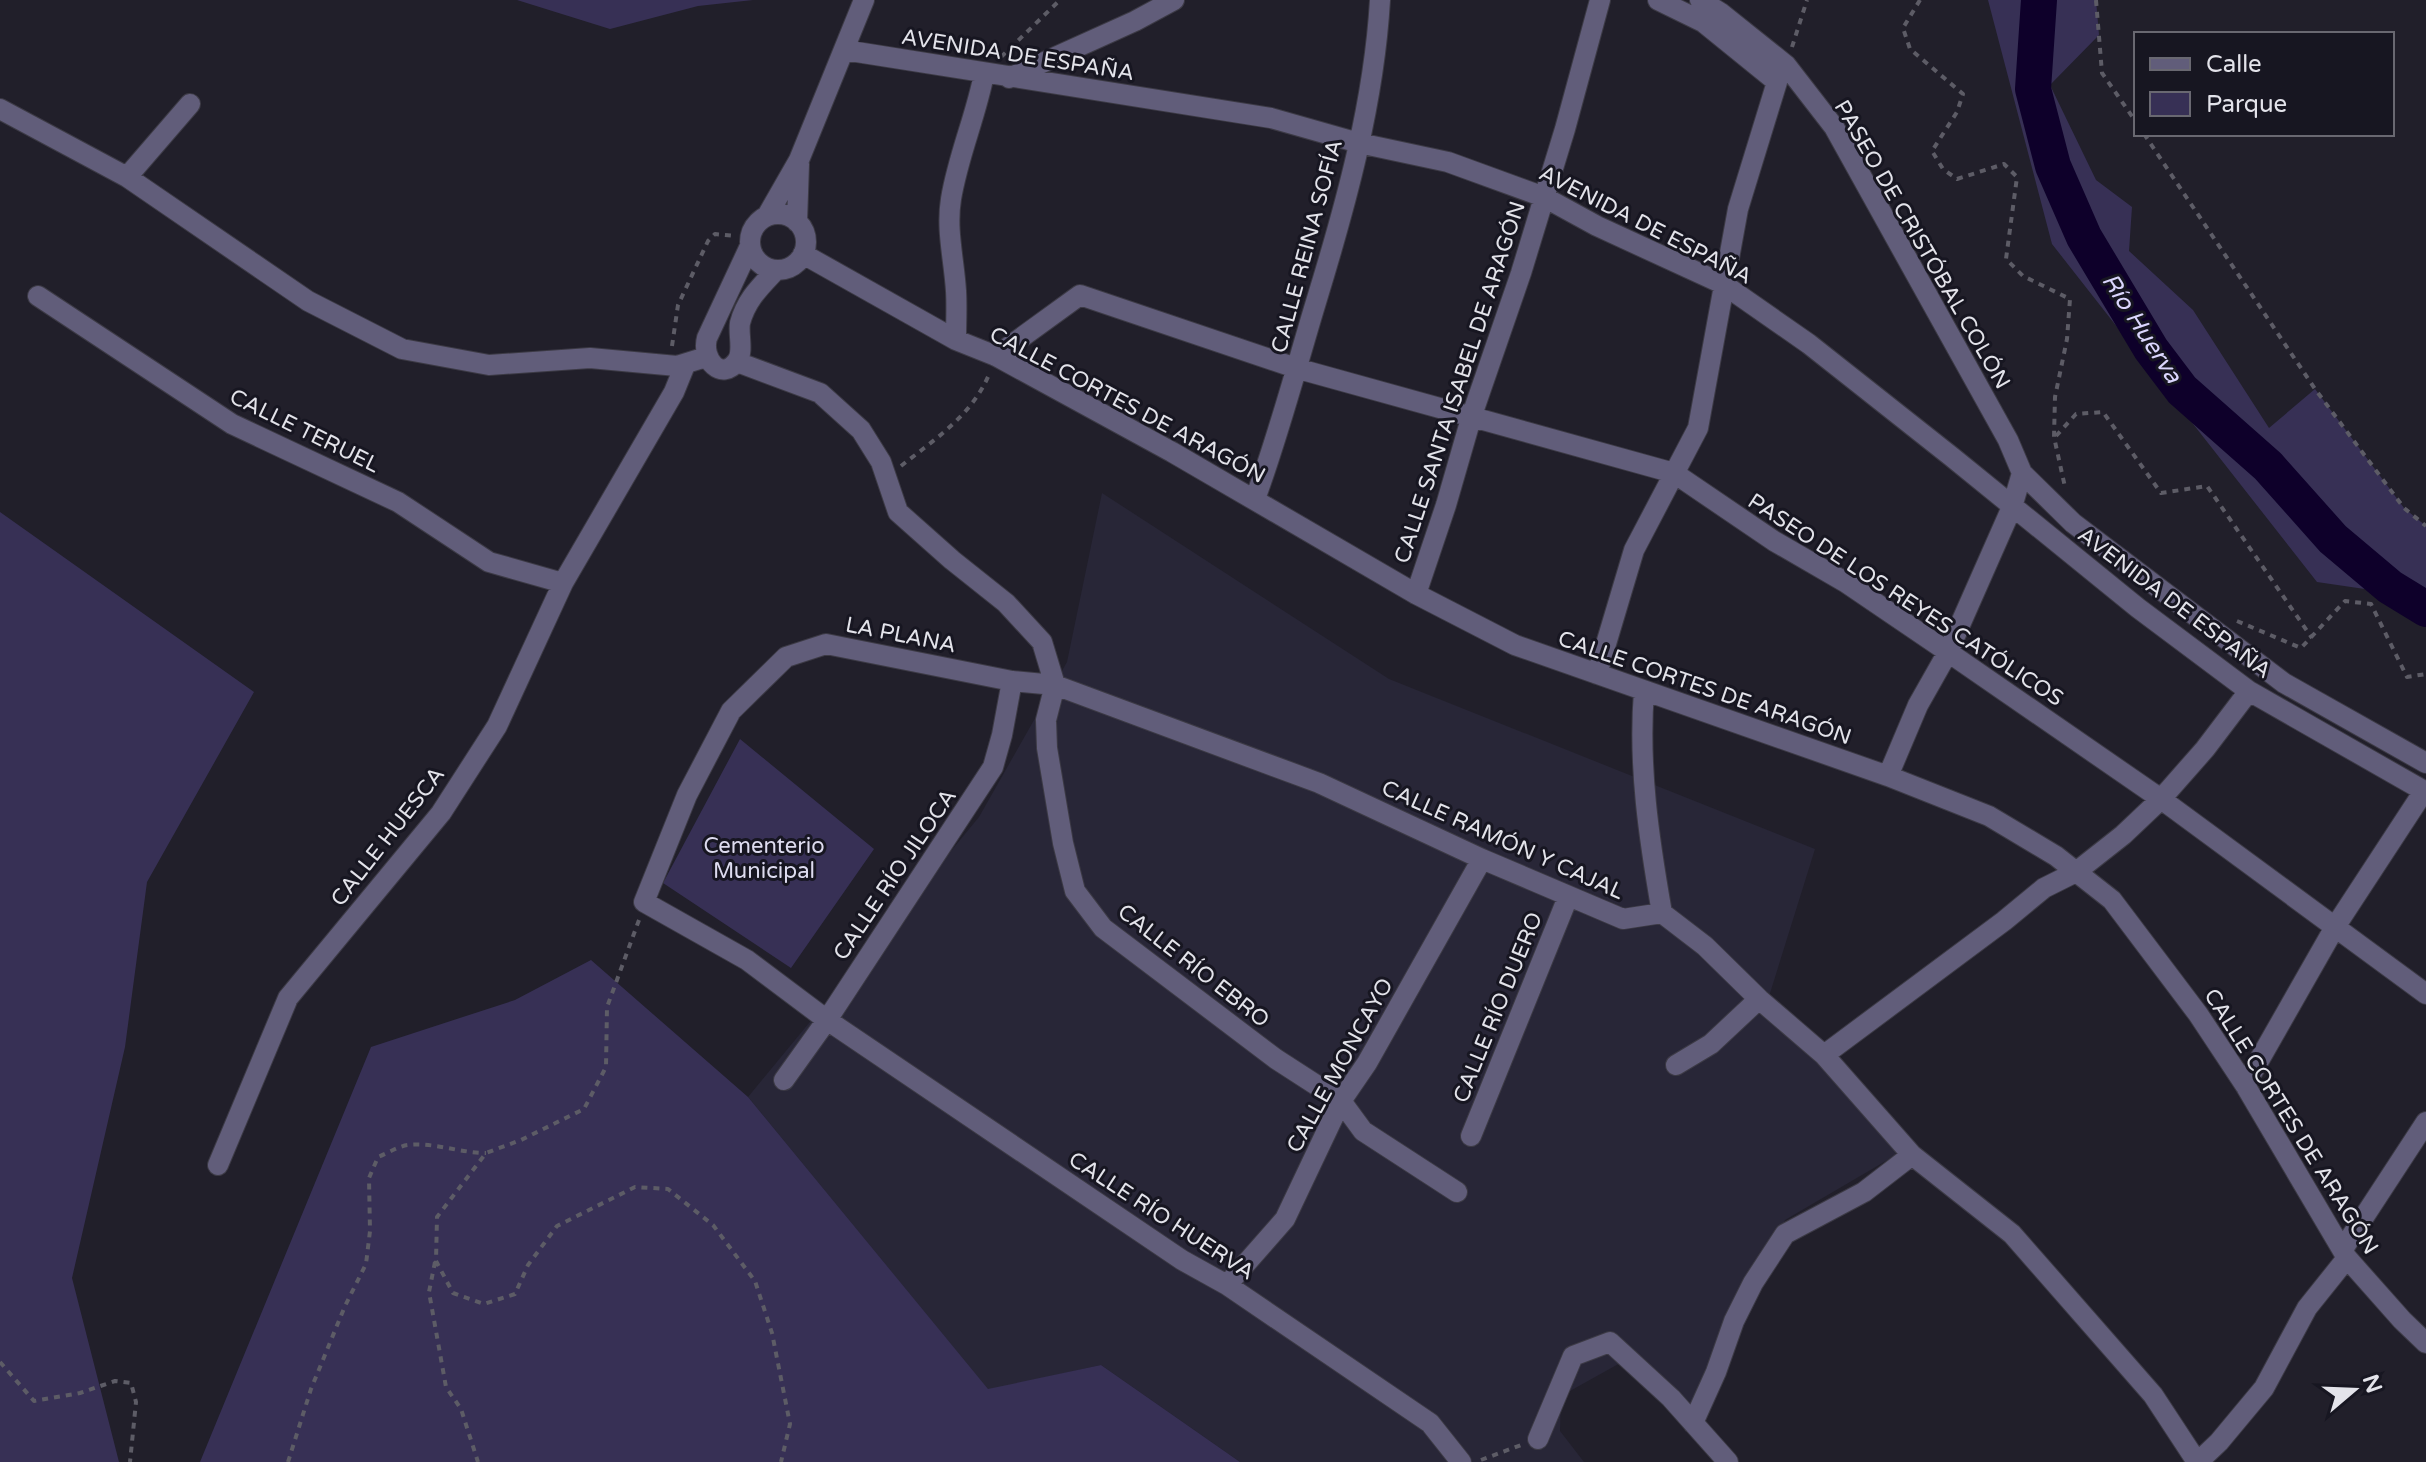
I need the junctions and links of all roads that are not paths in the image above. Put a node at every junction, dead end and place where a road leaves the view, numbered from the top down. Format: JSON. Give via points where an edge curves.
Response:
{"nodes":[{"id":1,"x":864,"y":0,"type":"edge"},
{"id":2,"x":1174,"y":0,"type":"edge"},
{"id":3,"x":1380,"y":0,"type":"edge"},
{"id":4,"x":1600,"y":0,"type":"edge"},
{"id":5,"x":1658,"y":0,"type":"edge"},
{"id":6,"x":1700,"y":0,"type":"edge"},
{"id":7,"x":844,"y":50,"type":"junction"},
{"id":8,"x":984,"y":74,"type":"junction"},
{"id":9,"x":1782,"y":74,"type":"junction"},
{"id":10,"x":1009,"y":78,"type":"junction"},
{"id":11,"x":190,"y":104,"type":"dead end"},
{"id":12,"x":0,"y":110,"type":"edge"},
{"id":13,"x":1359,"y":143,"type":"junction"},
{"id":14,"x":799,"y":160,"type":"junction"},
{"id":15,"x":127,"y":177,"type":"junction"},
{"id":16,"x":1544,"y":197,"type":"junction"},
{"id":17,"x":767,"y":216,"type":"junction"},
{"id":18,"x":797,"y":222,"type":"junction"},
{"id":19,"x":750,"y":246,"type":"junction"},
{"id":20,"x":803,"y":254,"type":"junction"},
{"id":21,"x":775,"y":271,"type":"junction"},
{"id":22,"x":1723,"y":284,"type":"junction"},
{"id":23,"x":38,"y":296,"type":"dead end"},
{"id":24,"x":956,"y":340,"type":"junction"},
{"id":25,"x":996,"y":356,"type":"junction"},
{"id":26,"x":706,"y":357,"type":"junction"},
{"id":27,"x":737,"y":362,"type":"junction"},
{"id":28,"x":678,"y":366,"type":"junction"},
{"id":29,"x":1299,"y":369,"type":"junction"},
{"id":30,"x":1472,"y":415,"type":"junction"},
{"id":31,"x":1674,"y":473,"type":"junction"},
{"id":32,"x":2022,"y":473,"type":"junction"},
{"id":33,"x":1255,"y":499,"type":"junction"},
{"id":34,"x":2012,"y":507,"type":"junction"},
{"id":35,"x":563,"y":583,"type":"junction"},
{"id":36,"x":1416,"y":594,"type":"junction"},
{"id":37,"x":1948,"y":652,"type":"junction"},
{"id":38,"x":1597,"y":674,"type":"junction"},
{"id":39,"x":1012,"y":681,"type":"junction"},
{"id":40,"x":1055,"y":685,"type":"junction"},
{"id":41,"x":1644,"y":691,"type":"junction"},
{"id":42,"x":2249,"y":691,"type":"junction"},
{"id":43,"x":2426,"y":763,"type":"edge"},
{"id":44,"x":1888,"y":776,"type":"junction"},
{"id":45,"x":2425,"y":792,"type":"edge"},
{"id":46,"x":2161,"y":799,"type":"junction"},
{"id":47,"x":1482,"y":859,"type":"junction"},
{"id":48,"x":2076,"y":872,"type":"junction"},
{"id":49,"x":1568,"y":897,"type":"junction"},
{"id":50,"x":644,"y":902,"type":"joint"},
{"id":51,"x":1662,"y":913,"type":"junction"},
{"id":52,"x":2335,"y":927,"type":"junction"},
{"id":53,"x":2426,"y":994,"type":"edge"},
{"id":54,"x":1759,"y":999,"type":"junction"},
{"id":55,"x":827,"y":1020,"type":"junction"},
{"id":56,"x":1824,"y":1055,"type":"junction"},
{"id":57,"x":1676,"y":1065,"type":"dead end"},
{"id":58,"x":784,"y":1080,"type":"dead end"},
{"id":59,"x":2245,"y":1085,"type":"junction"},
{"id":60,"x":1341,"y":1101,"type":"junction"},
{"id":61,"x":2426,"y":1122,"type":"edge"},
{"id":62,"x":1471,"y":1136,"type":"dead end"},
{"id":63,"x":1912,"y":1155,"type":"junction"},
{"id":64,"x":218,"y":1165,"type":"dead end"},
{"id":65,"x":1457,"y":1192,"type":"dead end"},
{"id":66,"x":2345,"y":1253,"type":"junction"},
{"id":67,"x":1227,"y":1285,"type":"junction"},
{"id":68,"x":2426,"y":1343,"type":"edge"},
{"id":69,"x":1693,"y":1423,"type":"junction"},
{"id":70,"x":1538,"y":1439,"type":"road end"},
{"id":71,"x":1461,"y":1462,"type":"edge"},
{"id":72,"x":1728,"y":1462,"type":"edge"},
{"id":73,"x":2198,"y":1462,"type":"edge"}],
"edges":[{"from":1,"to":7,"type":"street"},
{"from":2,"to":10,"type":"street"},
{"from":3,"to":13,"type":"street","name":"CALLE REINA SOFÍA","via":[[1377,55]]},
{"from":4,"to":16,"type":"street","name":"CALLE SANTA ISABEL DE ARAGÓN"},
{"from":5,"to":9,"type":"street","name":"PASEO DE CRISTÓBAL COLÓN","via":[[1703,22]]},
{"from":6,"to":9,"type":"street","name":"PASEO DE CRISTÓBAL COLÓN","via":[[1721,13]]},
{"from":7,"to":8,"type":"street","name":"AVENIDA DE ESPAÑA"},
{"from":7,"to":14,"type":"street"},
{"from":8,"to":10,"type":"street","name":"AVENIDA DE ESPAÑA"},
{"from":8,"to":24,"type":"street","via":[[957,165],[950,210]]},
{"from":9,"to":22,"type":"street","via":[[1738,209]]},
{"from":9,"to":32,"type":"street","name":"PASEO DE CRISTÓBAL COLÓN","via":[[1834,127]]},
{"from":10,"to":13,"type":"street","name":"AVENIDA DE ESPAÑA","via":[[1271,118]]},
{"from":11,"to":15,"type":"street"},
{"from":12,"to":15,"type":"street"},
{"from":13,"to":16,"type":"street","name":"AVENIDA DE ESPAÑA","via":[[1448,162]]},
{"from":13,"to":29,"type":"street","name":"CALLE REINA SOFÍA"},
{"from":14,"to":17,"type":"street"},
{"from":14,"to":18,"type":"street"},
{"from":15,"to":28,"type":"street","via":[[308,301],[402,349],[489,365],[590,358]]},
{"from":16,"to":22,"type":"street","name":"AVENIDA DE ESPAÑA"},
{"from":16,"to":30,"type":"street","name":"CALLE SANTA ISABEL DE ARAGÓN"},
{"from":17,"to":18,"type":"street","via":[[788,216]]},
{"from":17,"to":19,"type":"street","via":[[755,225]]},
{"from":18,"to":20,"type":"street","via":[[806,237]]},
{"from":19,"to":21,"type":"street","via":[[755,260]]},
{"from":19,"to":26,"type":"street","via":[[707,338]]},
{"from":20,"to":21,"type":"street","via":[[792,267]]},
{"from":20,"to":24,"type":"street","name":"CALLE CORTES DE ARAGÓN"},
{"from":21,"to":27,"type":"street","via":[[747,303]]},
{"from":22,"to":31,"type":"street","via":[[1698,428]]},
{"from":22,"to":34,"type":"street","name":"AVENIDA DE ESPAÑA","via":[[1809,344]]},
{"from":23,"to":35,"type":"street","name":"CALLE TERUEL","via":[[232,424],[398,502],[489,562]]},
{"from":24,"to":25,"type":"street","name":"CALLE CORTES DE ARAGÓN"},
{"from":25,"to":29,"type":"street","name":"PASEO DE LOS REYES CATÓLICOS","via":[[1080,295]]},
{"from":25,"to":33,"type":"street","name":"CALLE CORTES DE ARAGÓN"},
{"from":26,"to":27,"type":"street","via":[[720,368]]},
{"from":26,"to":28,"type":"street"},
{"from":27,"to":40,"type":"street","via":[[806,387],[832,402],[861,430],[881,462],[898,512],[1006,603],[1042,642]]},
{"from":28,"to":35,"type":"street","name":"CALLE HUESCA","via":[[674,392]]},
{"from":29,"to":30,"type":"street","name":"PASEO DE LOS REYES CATÓLICOS"},
{"from":29,"to":33,"type":"street","name":"CALLE REINA SOFÍA"},
{"from":30,"to":31,"type":"street","name":"PASEO DE LOS REYES CATÓLICOS"},
{"from":30,"to":36,"type":"street","name":"CALLE SANTA ISABEL DE ARAGÓN"},
{"from":31,"to":37,"type":"street","name":"PASEO DE LOS REYES CATÓLICOS"},
{"from":31,"to":38,"type":"street","via":[[1634,550]]},
{"from":32,"to":34,"type":"street"},
{"from":32,"to":43,"type":"street","via":[[2073,523],[2284,683]]},
{"from":33,"to":36,"type":"street","name":"CALLE CORTES DE ARAGÓN"},
{"from":34,"to":37,"type":"street"},
{"from":34,"to":42,"type":"street","name":"AVENIDA DE ESPAÑA"},
{"from":35,"to":64,"type":"street","name":"CALLE HUESCA","via":[[497,726],[441,813],[288,998]]},
{"from":36,"to":38,"type":"street","name":"CALLE CORTES DE ARAGÓN","via":[[1515,645]]},
{"from":37,"to":44,"type":"street"},
{"from":37,"to":46,"type":"street","name":"PASEO DE LOS REYES CATÓLICOS"},
{"from":38,"to":41,"type":"street","name":"CALLE CORTES DE ARAGÓN"},
{"from":39,"to":40,"type":"street","name":"LA PLANA"},
{"from":39,"to":50,"type":"street","name":"LA PLANA","via":[[826,644],[786,657],[731,711],[687,795]]},
{"from":39,"to":55,"type":"street","name":"CALLE RÍO JILOCA","via":[[993,767]]},
{"from":40,"to":47,"type":"street","name":"CALLE RAMÓN Y CAJAL","via":[[1319,783]]},
{"from":40,"to":60,"type":"street","name":"CALLE RÍO EBRO","via":[[1046,720],[1047,748],[1075,891],[1103,928],[1276,1059]]},
{"from":41,"to":44,"type":"street","name":"CALLE CORTES DE ARAGÓN"},
{"from":41,"to":51,"type":"street","via":[[1640,736],[1647,827]]},
{"from":42,"to":45,"type":"street","name":"AVENIDA DE ESPAÑA"},
{"from":42,"to":46,"type":"street"},
{"from":44,"to":48,"type":"street","name":"CALLE CORTES DE ARAGÓN","via":[[1989,816]]},
{"from":45,"to":52,"type":"street"},
{"from":46,"to":48,"type":"street"},
{"from":46,"to":52,"type":"street","name":"PASEO DE LOS REYES CATÓLICOS"},
{"from":47,"to":49,"type":"street","name":"CALLE RAMÓN Y CAJAL"},
{"from":47,"to":60,"type":"street","name":"CALLE MONCAYO"},
{"from":48,"to":56,"type":"street","via":[[2044,888]]},
{"from":48,"to":59,"type":"street","name":"CALLE CORTES DE ARAGÓN","via":[[2112,900]]},
{"from":49,"to":51,"type":"street","name":"CALLE RAMÓN Y CAJAL","via":[[1623,919]]},
{"from":49,"to":62,"type":"street","name":"CALLE RÍO DUERO"},
{"from":50,"to":55,"type":"street","name":"CALLE RÍO HUERVA","via":[[747,960]]},
{"from":51,"to":54,"type":"street"},
{"from":52,"to":53,"type":"street","name":"PASEO DE LOS REYES CATÓLICOS"},
{"from":52,"to":59,"type":"street"},
{"from":54,"to":56,"type":"street"},
{"from":54,"to":57,"type":"street","via":[[1711,1044]]},
{"from":55,"to":58,"type":"street","name":"CALLE RÍO JILOCA"},
{"from":55,"to":67,"type":"street","name":"CALLE RÍO HUERVA","via":[[1169,1252]]},
{"from":56,"to":63,"type":"street"},
{"from":59,"to":66,"type":"street","name":"CALLE CORTES DE ARAGÓN"},
{"from":60,"to":65,"type":"street","name":"CALLE RÍO EBRO","via":[[1363,1131]]},
{"from":60,"to":67,"type":"street","name":"CALLE MONCAYO","via":[[1285,1219]]},
{"from":61,"to":66,"type":"street"},
{"from":63,"to":69,"type":"street","via":[[1864,1192],[1785,1234],[1734,1321]]},
{"from":63,"to":73,"type":"street","via":[[2012,1234],[2153,1395]]},
{"from":66,"to":68,"type":"street","name":"CALLE CORTES DE ARAGÓN"},
{"from":66,"to":73,"type":"street","via":[[2307,1308],[2264,1388]]},
{"from":67,"to":71,"type":"street","name":"CALLE RÍO HUERVA","via":[[1430,1423]]},
{"from":69,"to":70,"type":"street","via":[[1610,1342],[1573,1356]]},
{"from":69,"to":72,"type":"street"}]}
